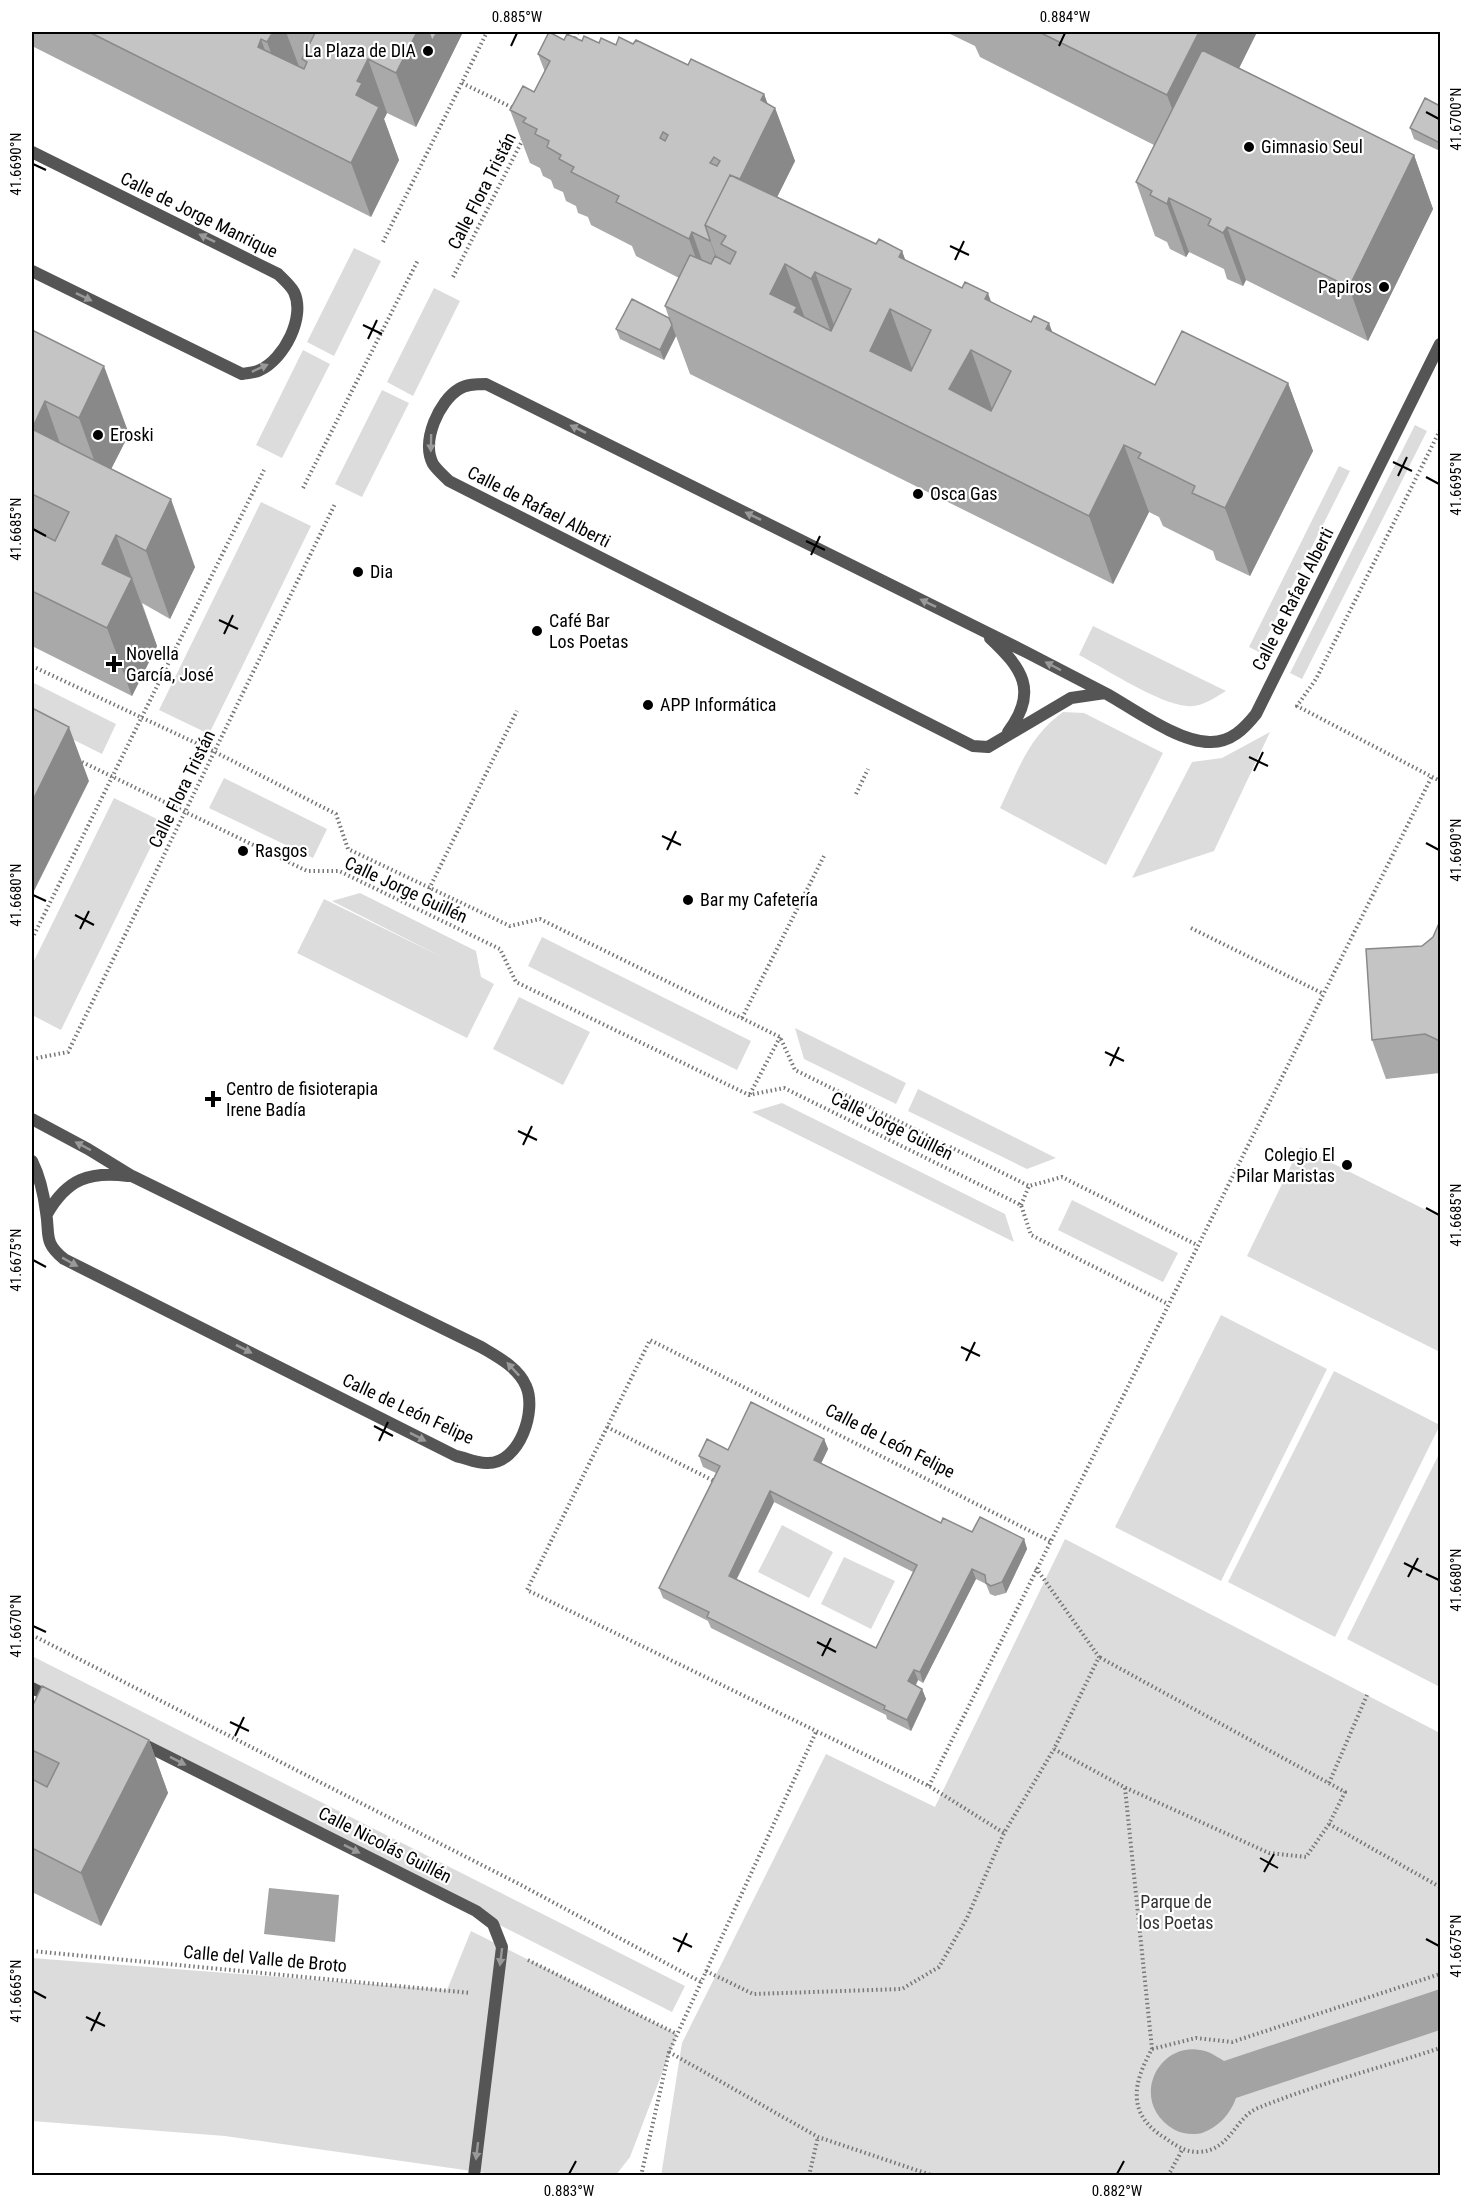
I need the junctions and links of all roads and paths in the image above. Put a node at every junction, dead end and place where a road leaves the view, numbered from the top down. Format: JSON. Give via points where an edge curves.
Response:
{"nodes":[{"id":1,"x":487,"y":32,"type":"edge"},
{"id":2,"x":578,"y":32,"type":"edge"},
{"id":3,"x":568,"y":51,"type":"edge"},
{"id":4,"x":462,"y":83,"type":"junction"},
{"id":5,"x":524,"y":113,"type":"edge"},
{"id":6,"x":529,"y":129,"type":"edge"},
{"id":7,"x":32,"y":152,"type":"edge"},
{"id":8,"x":383,"y":242,"type":"dead end"},
{"id":9,"x":418,"y":260,"type":"dead end"},
{"id":10,"x":32,"y":271,"type":"edge"},
{"id":11,"x":453,"y":277,"type":"dead end"},
{"id":12,"x":1440,"y":345,"type":"edge"},
{"id":13,"x":1440,"y":430,"type":"edge"},
{"id":14,"x":264,"y":470,"type":"dead end"},
{"id":15,"x":303,"y":488,"type":"dead end"},
{"id":16,"x":335,"y":504,"type":"dead end"},
{"id":17,"x":980,"y":628,"type":"junction"},
{"id":18,"x":32,"y":666,"type":"edge"},
{"id":19,"x":1105,"y":693,"type":"junction"},
{"id":20,"x":517,"y":711,"type":"dead end"},
{"id":21,"x":140,"y":718,"type":"junction"},
{"id":22,"x":1004,"y":738,"type":"junction"},
{"id":23,"x":215,"y":752,"type":"junction"},
{"id":24,"x":72,"y":757,"type":"dead end"},
{"id":25,"x":868,"y":769,"type":"dead end"},
{"id":26,"x":1432,"y":776,"type":"junction"},
{"id":27,"x":113,"y":777,"type":"junction"},
{"id":28,"x":1440,"y":781,"type":"edge"},
{"id":29,"x":856,"y":794,"type":"dead end"},
{"id":30,"x":185,"y":813,"type":"junction"},
{"id":31,"x":824,"y":856,"type":"dead end"},
{"id":32,"x":429,"y":888,"type":"junction"},
{"id":33,"x":1191,"y":928,"type":"dead end"},
{"id":34,"x":32,"y":939,"type":"edge"},
{"id":35,"x":1324,"y":994,"type":"junction"},
{"id":36,"x":742,"y":1018,"type":"junction"},
{"id":37,"x":780,"y":1037,"type":"junction"},
{"id":38,"x":32,"y":1059,"type":"edge"},
{"id":39,"x":749,"y":1095,"type":"junction"},
{"id":40,"x":32,"y":1119,"type":"edge"},
{"id":41,"x":32,"y":1161,"type":"edge"},
{"id":42,"x":132,"y":1176,"type":"junction"},
{"id":43,"x":1029,"y":1186,"type":"junction"},
{"id":44,"x":1021,"y":1205,"type":"junction"},
{"id":45,"x":47,"y":1214,"type":"junction"},
{"id":46,"x":1197,"y":1245,"type":"junction"},
{"id":47,"x":1168,"y":1304,"type":"junction"},
{"id":48,"x":607,"y":1427,"type":"junction"},
{"id":49,"x":720,"y":1484,"type":"edge"},
{"id":50,"x":1050,"y":1541,"type":"junction"},
{"id":51,"x":1036,"y":1568,"type":"junction"},
{"id":52,"x":32,"y":1635,"type":"edge"},
{"id":53,"x":1099,"y":1656,"type":"junction"},
{"id":54,"x":32,"y":1688,"type":"edge"},
{"id":55,"x":1367,"y":1695,"type":"dead end"},
{"id":56,"x":63,"y":1704,"type":"edge"},
{"id":57,"x":816,"y":1732,"type":"junction"},
{"id":58,"x":127,"y":1736,"type":"edge"},
{"id":59,"x":1054,"y":1749,"type":"junction"},
{"id":60,"x":1329,"y":1783,"type":"junction"},
{"id":61,"x":929,"y":1786,"type":"junction"},
{"id":62,"x":1124,"y":1787,"type":"junction"},
{"id":63,"x":1329,"y":1824,"type":"junction"},
{"id":64,"x":1004,"y":1833,"type":"junction"},
{"id":65,"x":1440,"y":1887,"type":"edge"},
{"id":66,"x":32,"y":1951,"type":"edge"},
{"id":67,"x":706,"y":1971,"type":"junction"},
{"id":68,"x":1440,"y":1974,"type":"edge"},
{"id":69,"x":701,"y":1982,"type":"junction"},
{"id":70,"x":496,"y":1997,"type":"junction"},
{"id":71,"x":1440,"y":2048,"type":"edge"},
{"id":72,"x":1152,"y":2049,"type":"junction"},
{"id":73,"x":669,"y":2052,"type":"junction"},
{"id":74,"x":818,"y":2136,"type":"junction"},
{"id":75,"x":1182,"y":2150,"type":"junction"},
{"id":76,"x":474,"y":2175,"type":"edge"},
{"id":77,"x":641,"y":2175,"type":"edge"},
{"id":78,"x":809,"y":2175,"type":"edge"},
{"id":79,"x":934,"y":2175,"type":"edge"},
{"id":80,"x":1168,"y":2175,"type":"edge"}],
"edges":[{"from":1,"to":4,"type":"path"},
{"from":2,"to":3,"type":"path"},
{"from":4,"to":5,"type":"path","name":"Calle Flora Tristán"},
{"from":4,"to":8,"type":"path"},
{"from":6,"to":11,"type":"path","name":"Calle Flora Tristán"},
{"from":10,"to":7,"type":"street","name":"Calle de Jorge Manrique","one_way":true,"via":[[242,374],[260,370],[276,358],[292,334],[297,312],[294,292],[278,274]]},
{"from":9,"to":15,"type":"path"},
{"from":12,"to":19,"type":"street","name":"Calle de Rafael Alberti","via":[[1256,714],[1244,729],[1229,738],[1210,742],[1190,738]]},
{"from":13,"to":26,"type":"path","via":[[1316,679],[1297,706]]},
{"from":14,"to":21,"type":"path"},
{"from":16,"to":23,"type":"path","name":"Calle Flora Tristán"},
{"from":19,"to":17,"type":"street","name":"Calle de Rafael Alberti","one_way":true},
{"from":17,"to":22,"type":"street","name":"Calle de Rafael Alberti","via":[[1018,666],[1025,684],[1024,700]]},
{"from":17,"to":22,"type":"street","name":"Calle de Rafael Alberti","one_way":true,"via":[[486,384],[461,387],[448,397],[432,428],[429,445],[433,463],[449,481],[973,746],[988,747]]},
{"from":18,"to":21,"type":"path","name":"Calle Jorge Guillén"},
{"from":19,"to":22,"type":"street","name":"Calle de Rafael Alberti","via":[[1071,698]]},
{"from":20,"to":32,"type":"path","name":"Calle Jorge Guillén"},
{"from":21,"to":23,"type":"path","name":"Calle Jorge Guillén"},
{"from":21,"to":27,"type":"path"},
{"from":23,"to":30,"type":"path","name":"Calle Flora Tristán"},
{"from":23,"to":32,"type":"path","name":"Calle Jorge Guillén","via":[[336,814],[348,849]]},
{"from":24,"to":27,"type":"path","name":"Calle Jorge Guillén"},
{"from":25,"to":29,"type":"path"},
{"from":26,"to":28,"type":"path"},
{"from":26,"to":35,"type":"path"},
{"from":27,"to":30,"type":"path","name":"Calle Jorge Guillén"},
{"from":27,"to":34,"type":"path"},
{"from":30,"to":38,"type":"path","name":"Calle Flora Tristán","via":[[68,1052]]},
{"from":30,"to":39,"type":"path","name":"Calle Jorge Guillén","via":[[307,871],[339,871],[500,949],[516,982]]},
{"from":31,"to":36,"type":"path"},
{"from":32,"to":36,"type":"path","name":"Calle Jorge Guillén","via":[[510,926],[540,919]]},
{"from":33,"to":35,"type":"path"},
{"from":35,"to":46,"type":"path"},
{"from":36,"to":37,"type":"path","name":"Calle Jorge Guillén"},
{"from":37,"to":39,"type":"path"},
{"from":37,"to":43,"type":"path","name":"Calle Jorge Guillén","via":[[795,1070]]},
{"from":39,"to":44,"type":"path","name":"Calle Jorge Guillén","via":[[784,1088]]},
{"from":42,"to":40,"type":"street","name":"Calle de León Felipe","one_way":true},
{"from":41,"to":45,"type":"street","name":"Calle de León Felipe"},
{"from":42,"to":45,"type":"street","name":"Calle de León Felipe","via":[[107,1173],[85,1178],[58,1194]]},
{"from":45,"to":42,"type":"street","name":"Calle de León Felipe","one_way":true,"via":[[46,1233],[52,1249],[64,1259],[456,1456],[489,1464],[509,1456],[523,1434],[531,1408],[526,1384],[507,1363]]},
{"from":43,"to":44,"type":"path"},
{"from":43,"to":46,"type":"path","via":[[1062,1177]]},
{"from":44,"to":47,"type":"path","via":[[1031,1235]]},
{"from":46,"to":47,"type":"path"},
{"from":47,"to":50,"type":"path"},
{"from":48,"to":49,"type":"path"},
{"from":48,"to":50,"type":"path","name":"Calle de León Felipe","via":[[650,1340]]},
{"from":48,"to":57,"type":"path","via":[[527,1590]]},
{"from":50,"to":51,"type":"path"},
{"from":51,"to":53,"type":"path"},
{"from":51,"to":61,"type":"path"},
{"from":52,"to":69,"type":"path","name":"Calle Nicolás Guillén"},
{"from":53,"to":59,"type":"path"},
{"from":53,"to":60,"type":"path"},
{"from":54,"to":56,"type":"street"},
{"from":55,"to":60,"type":"path"},
{"from":57,"to":61,"type":"path"},
{"from":57,"to":67,"type":"path"},
{"from":58,"to":70,"type":"street","name":"Calle Nicolás Guillén","one_way":true,"via":[[476,1911],[493,1924],[502,1947]]},
{"from":59,"to":62,"type":"path"},
{"from":59,"to":64,"type":"path"},
{"from":60,"to":63,"type":"path","via":[[1345,1792]]},
{"from":61,"to":64,"type":"path"},
{"from":62,"to":63,"type":"path","via":[[1269,1853],[1305,1857]]},
{"from":62,"to":72,"type":"path"},
{"from":63,"to":65,"type":"path"},
{"from":64,"to":67,"type":"path","via":[[967,1918],[939,1967],[902,1989],[753,1994]]},
{"from":66,"to":70,"type":"path","name":"Calle del Valle de Broto"},
{"from":67,"to":69,"type":"path"},
{"from":68,"to":72,"type":"path","via":[[1232,2042],[1196,2038]]},
{"from":69,"to":73,"type":"path"},
{"from":70,"to":76,"type":"street","name":"Calle Nicolás Guillén","one_way":true},
{"from":71,"to":75,"type":"path","via":[[1255,2109],[1217,2148]]},
{"from":72,"to":75,"type":"path","via":[[1140,2069],[1136,2088],[1140,2116],[1156,2133]]},
{"from":73,"to":74,"type":"path"},
{"from":73,"to":77,"type":"path"},
{"from":74,"to":78,"type":"path"},
{"from":74,"to":79,"type":"path"},
{"from":75,"to":80,"type":"path"}]}
